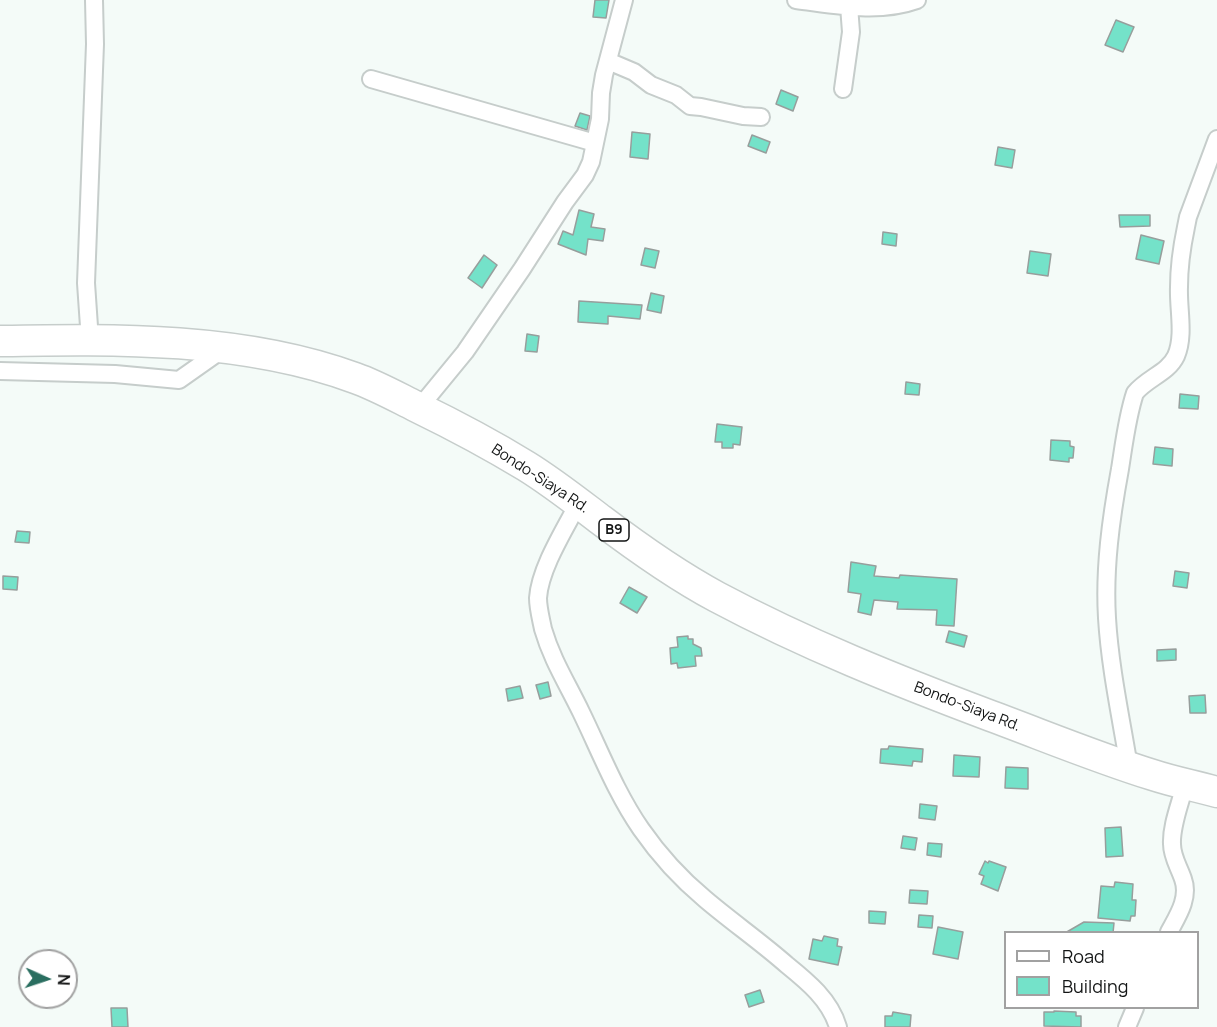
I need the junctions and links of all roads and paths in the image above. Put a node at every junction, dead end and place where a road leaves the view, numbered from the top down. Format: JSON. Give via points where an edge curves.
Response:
{"nodes":[{"id":1,"x":94,"y":0,"type":"edge"},
{"id":2,"x":624,"y":0,"type":"edge"},
{"id":3,"x":796,"y":0,"type":"edge"},
{"id":4,"x":917,"y":0,"type":"edge"},
{"id":5,"x":849,"y":6,"type":"junction"},
{"id":6,"x":608,"y":61,"type":"junction"},
{"id":7,"x":371,"y":79,"type":"dead end"},
{"id":8,"x":843,"y":89,"type":"dead end"},
{"id":9,"x":761,"y":117,"type":"dead end"},
{"id":10,"x":1217,"y":139,"type":"edge"},
{"id":11,"x":595,"y":143,"type":"junction"},
{"id":12,"x":0,"y":341,"type":"edge"},
{"id":13,"x":90,"y":341,"type":"junction"},
{"id":14,"x":223,"y":348,"type":"junction"},
{"id":15,"x":0,"y":371,"type":"edge"},
{"id":16,"x":419,"y":408,"type":"junction"},
{"id":17,"x":579,"y":502,"type":"junction"},
{"id":18,"x":1130,"y":767,"type":"junction"},
{"id":19,"x":1185,"y":784,"type":"junction"},
{"id":20,"x":1217,"y":792,"type":"edge"},
{"id":21,"x":1170,"y":931,"type":"edge"},
{"id":22,"x":1135,"y":1009,"type":"edge"},
{"id":23,"x":838,"y":1027,"type":"edge"},
{"id":24,"x":1127,"y":1027,"type":"edge"}],
"edges":[{"from":1,"to":13,"type":"street","via":[[86,283]]},
{"from":2,"to":6,"type":"street"},
{"from":3,"to":5,"type":"street"},
{"from":4,"to":5,"type":"street","via":[[886,8]]},
{"from":5,"to":8,"type":"street","via":[[851,32]]},
{"from":6,"to":9,"type":"street","via":[[690,106]]},
{"from":6,"to":11,"type":"street"},
{"from":7,"to":11,"type":"street"},
{"from":10,"to":18,"type":"street","via":[[1185,227],[1179,284],[1179,347],[1171,363],[1135,393],[1114,502],[1106,583],[1107,618]]},
{"from":11,"to":16,"type":"street","via":[[585,175],[465,352]]},
{"from":12,"to":13,"type":"highway","name":"Bondo-Siaya Rd.","number":"B9"},
{"from":13,"to":14,"type":"highway","name":"Bondo-Siaya Rd.","number":"B9"},
{"from":14,"to":15,"type":"street","via":[[179,380]]},
{"from":14,"to":16,"type":"highway","name":"Bondo-Siaya Rd.","number":"B9","via":[[275,356],[356,378]]},
{"from":16,"to":17,"type":"highway","name":"Bondo-Siaya Rd.","number":"B9","via":[[519,462]]},
{"from":17,"to":18,"type":"highway","name":"Bondo-Siaya Rd.","number":"B9","via":[[647,554],[693,583],[790,634],[938,696]]},
{"from":17,"to":23,"type":"street","via":[[546,569],[538,597],[540,618],[556,666],[623,800],[647,838],[699,893],[802,977],[825,1000]]},
{"from":18,"to":19,"type":"highway","name":"Bondo-Siaya Rd.","number":"B9"},
{"from":19,"to":20,"type":"highway","name":"Bondo-Siaya Rd.","number":"B9"},
{"from":19,"to":21,"type":"street","via":[[1172,842],[1185,896]]},
{"from":22,"to":24,"type":"street"}]}
